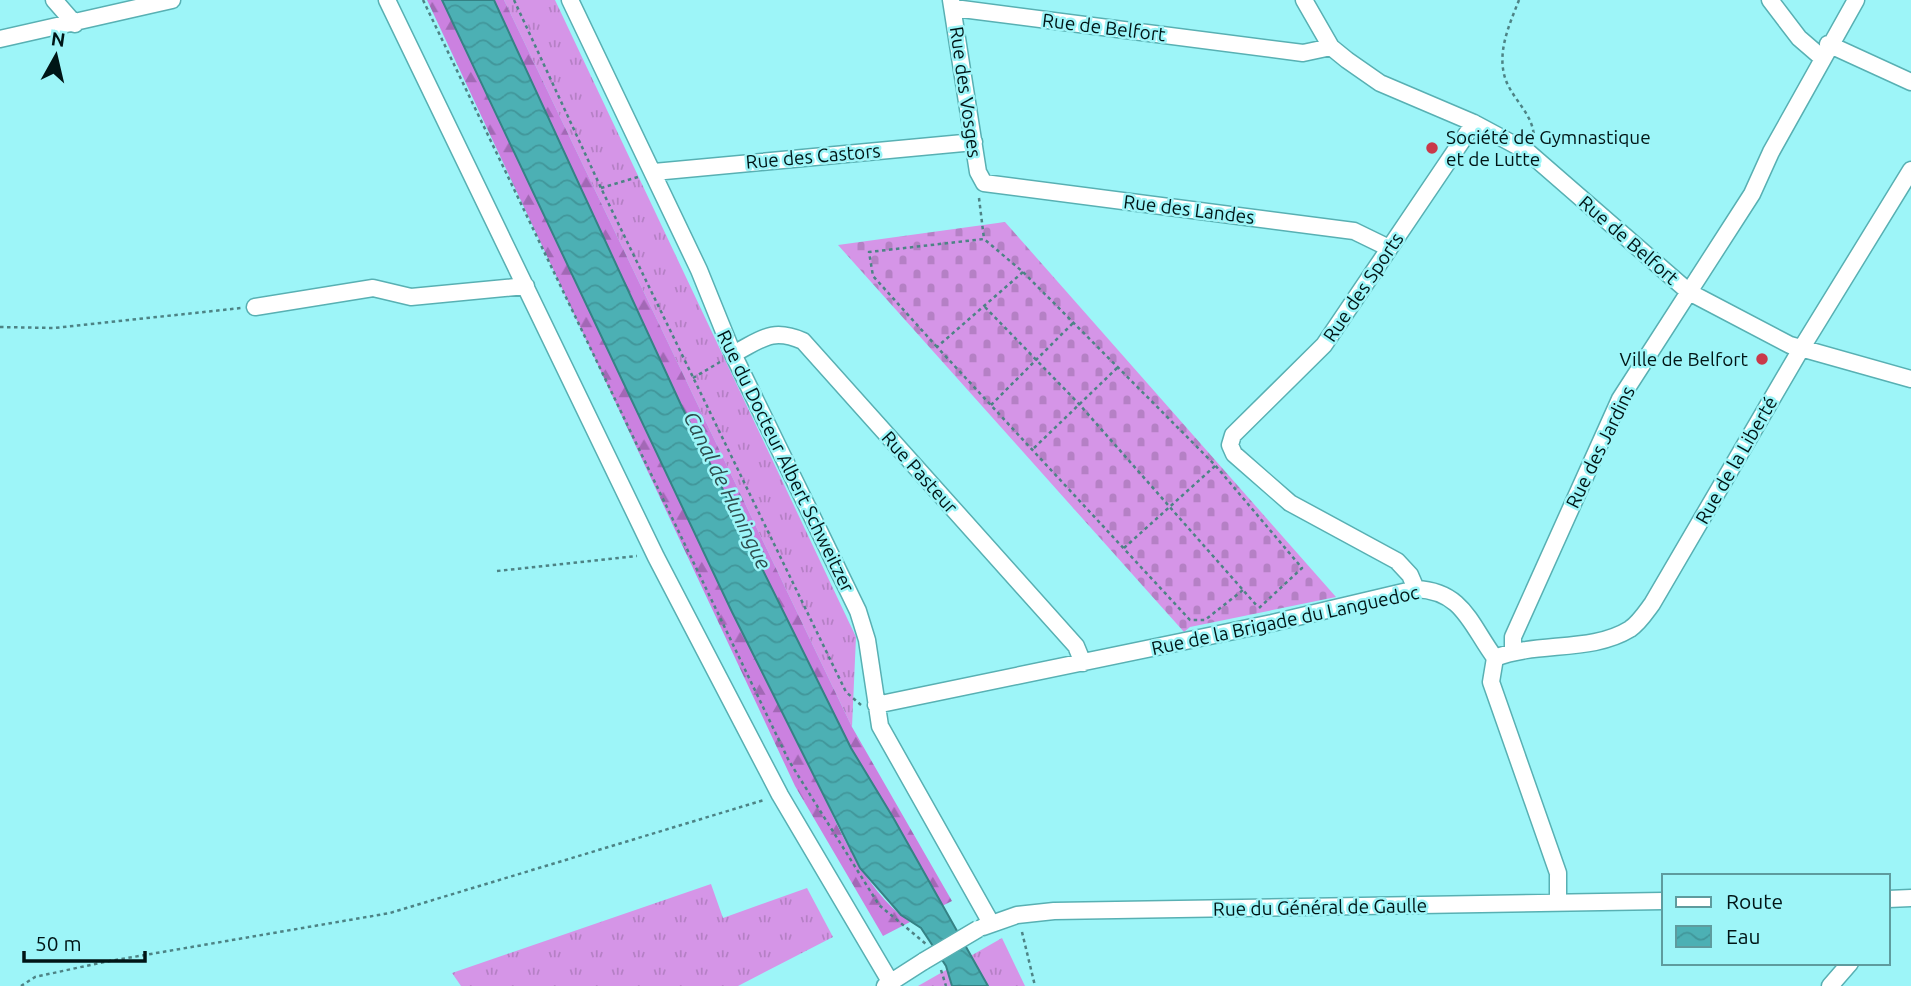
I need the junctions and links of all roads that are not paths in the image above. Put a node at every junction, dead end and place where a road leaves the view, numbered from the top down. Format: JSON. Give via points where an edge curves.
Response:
{"nodes":[{"id":1,"x":53,"y":0,"type":"edge"},
{"id":2,"x":172,"y":0,"type":"edge"},
{"id":3,"x":387,"y":0,"type":"edge"},
{"id":4,"x":570,"y":0,"type":"edge"},
{"id":5,"x":1304,"y":0,"type":"edge"},
{"id":6,"x":1770,"y":0,"type":"edge"},
{"id":7,"x":1856,"y":0,"type":"edge"},
{"id":8,"x":953,"y":4,"type":"edge"},
{"id":9,"x":75,"y":24,"type":"junction"},
{"id":10,"x":0,"y":39,"type":"edge"},
{"id":11,"x":1331,"y":47,"type":"junction"},
{"id":12,"x":1825,"y":51,"type":"junction"},
{"id":13,"x":1911,"y":82,"type":"edge"},
{"id":14,"x":1475,"y":124,"type":"junction"},
{"id":15,"x":974,"y":142,"type":"junction"},
{"id":16,"x":1911,"y":170,"type":"edge"},
{"id":17,"x":654,"y":172,"type":"junction"},
{"id":18,"x":984,"y":183,"type":"joint"},
{"id":19,"x":1389,"y":248,"type":"junction"},
{"id":20,"x":526,"y":286,"type":"junction"},
{"id":21,"x":1689,"y":292,"type":"junction"},
{"id":22,"x":256,"y":307,"type":"road end"},
{"id":23,"x":1801,"y":349,"type":"junction"},
{"id":24,"x":733,"y":354,"type":"junction"},
{"id":25,"x":1911,"y":379,"type":"edge"},
{"id":26,"x":1416,"y":589,"type":"junction"},
{"id":27,"x":1513,"y":651,"type":"junction"},
{"id":28,"x":1495,"y":658,"type":"junction"},
{"id":29,"x":1083,"y":663,"type":"junction"},
{"id":30,"x":876,"y":705,"type":"junction"},
{"id":31,"x":1911,"y":898,"type":"edge"},
{"id":32,"x":1890,"y":899,"type":"edge"},
{"id":33,"x":1662,"y":901,"type":"edge"},
{"id":34,"x":1558,"y":903,"type":"junction"},
{"id":35,"x":985,"y":926,"type":"junction"},
{"id":36,"x":1848,"y":965,"type":"edge"},
{"id":37,"x":888,"y":984,"type":"edge"},
{"id":38,"x":1830,"y":986,"type":"edge"}],
"edges":[{"from":1,"to":9,"type":"street"},
{"from":2,"to":9,"type":"street"},
{"from":3,"to":20,"type":"street"},
{"from":4,"to":17,"type":"street","name":"Rue du Docteur Albert Schweitzer"},
{"from":5,"to":11,"type":"street"},
{"from":6,"to":12,"type":"street","via":[[1799,38]]},
{"from":7,"to":12,"type":"street","name":"Rue des Jardins"},
{"from":8,"to":11,"type":"street","name":"Rue de Belfort","via":[[1303,53]]},
{"from":8,"to":15,"type":"street","name":"Rue des Vosges"},
{"from":9,"to":10,"type":"street"},
{"from":11,"to":14,"type":"street","name":"Rue de Belfort","via":[[1380,83]]},
{"from":12,"to":13,"type":"street"},
{"from":12,"to":21,"type":"street","name":"Rue des Jardins","via":[[1752,194]]},
{"from":14,"to":19,"type":"street","name":"Rue des Sports"},
{"from":14,"to":21,"type":"street","name":"Rue de Belfort","via":[[1528,152]]},
{"from":15,"to":17,"type":"street","name":"Rue des Castors"},
{"from":15,"to":18,"type":"street","name":"Rue des Vosges"},
{"from":16,"to":23,"type":"street","name":"Rue de la Liberté"},
{"from":17,"to":24,"type":"street","name":"Rue du Docteur Albert Schweitzer"},
{"from":18,"to":19,"type":"street","name":"Rue des Landes","via":[[1354,231]]},
{"from":19,"to":26,"type":"street","name":"Rue des Sports","via":[[1324,345],[1233,435],[1230,445],[1234,454],[1290,503],[1397,561]]},
{"from":20,"to":22,"type":"street","via":[[411,297],[373,288]]},
{"from":20,"to":37,"type":"street","via":[[656,556],[780,795]]},
{"from":21,"to":23,"type":"street","name":"Rue de Belfort"},
{"from":21,"to":27,"type":"street","name":"Rue des Jardins","via":[[1619,399],[1513,637]]},
{"from":23,"to":25,"type":"street","name":"Rue de Belfort"},
{"from":23,"to":27,"type":"street","name":"Rue de la Liberté","via":[[1652,604],[1632,628],[1607,639]]},
{"from":24,"to":29,"type":"street","name":"Rue Pasteur","via":[[773,333],[803,341],[1076,646]]},
{"from":24,"to":30,"type":"street","name":"Rue du Docteur Albert Schweitzer","via":[[858,611]]},
{"from":26,"to":28,"type":"street","name":"Rue de la Brigade du Languedoc","via":[[1450,596]]},
{"from":26,"to":29,"type":"street","name":"Rue de la Brigade du Languedoc"},
{"from":27,"to":28,"type":"street","name":"Rue de la Liberté"},
{"from":28,"to":34,"type":"street","via":[[1492,681],[1558,873]]},
{"from":29,"to":30,"type":"street","name":"Rue de la Brigade du Languedoc"},
{"from":30,"to":35,"type":"street","name":"Rue du Docteur Albert Schweitzer","via":[[880,726]]},
{"from":31,"to":32,"type":"street"},
{"from":33,"to":34,"type":"street","name":"Rue du Général de Gaulle"},
{"from":34,"to":35,"type":"street","name":"Rue du Général de Gaulle","via":[[1054,911],[1017,915]]},
{"from":35,"to":37,"type":"street","name":"Rue du Général de Gaulle","bridge":true,"via":[[926,953]]},
{"from":36,"to":38,"type":"street"}]}
